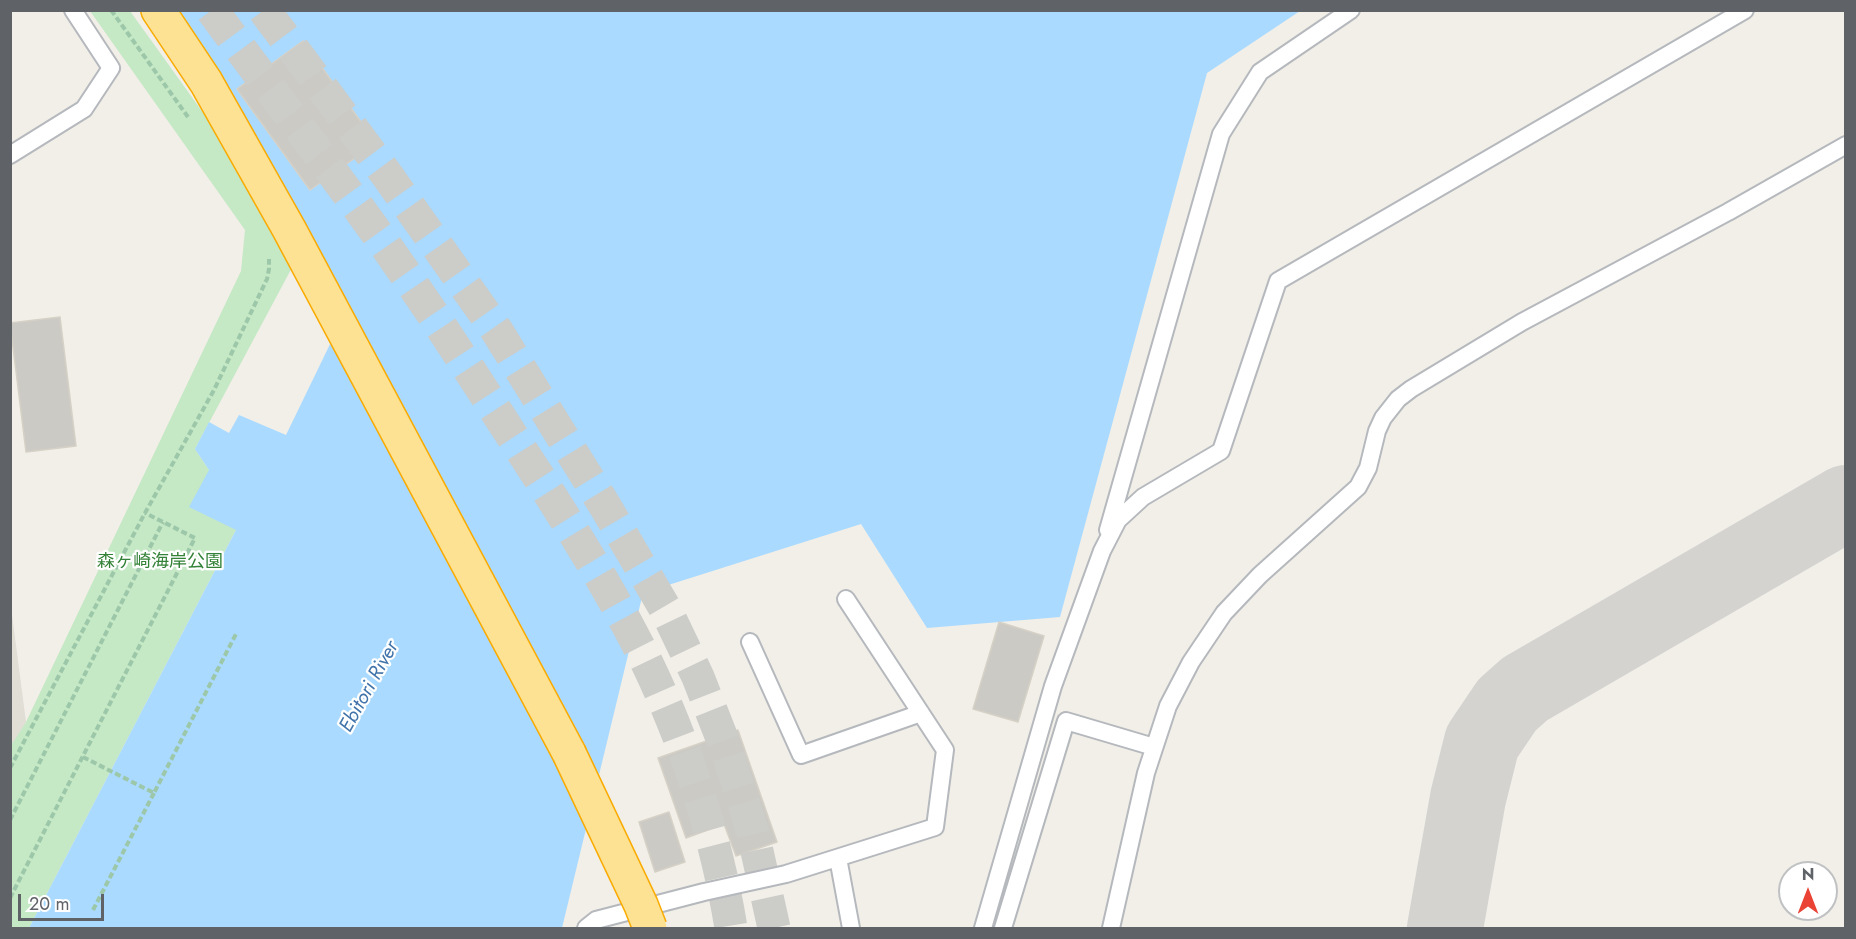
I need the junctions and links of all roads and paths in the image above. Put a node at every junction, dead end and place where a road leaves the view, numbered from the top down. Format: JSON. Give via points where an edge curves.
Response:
{"nodes":[{"id":1,"x":73,"y":10,"type":"edge"},
{"id":2,"x":111,"y":10,"type":"edge"},
{"id":3,"x":158,"y":10,"type":"edge"},
{"id":4,"x":1351,"y":10,"type":"edge"},
{"id":5,"x":1745,"y":10,"type":"edge"},
{"id":6,"x":193,"y":125,"type":"dead end"},
{"id":7,"x":1845,"y":145,"type":"edge"},
{"id":8,"x":10,"y":155,"type":"edge"},
{"id":9,"x":268,"y":256,"type":"dead end"},
{"id":10,"x":145,"y":513,"type":"junction"},
{"id":11,"x":163,"y":522,"type":"junction"},
{"id":12,"x":1102,"y":551,"type":"junction"},
{"id":13,"x":846,"y":599,"type":"dead end"},
{"id":14,"x":236,"y":634,"type":"dead end"},
{"id":15,"x":750,"y":642,"type":"dead end"},
{"id":16,"x":921,"y":713,"type":"junction"},
{"id":17,"x":1154,"y":747,"type":"junction"},
{"id":18,"x":83,"y":757,"type":"junction"},
{"id":19,"x":10,"y":768,"type":"edge"},
{"id":20,"x":154,"y":793,"type":"junction"},
{"id":21,"x":10,"y":820,"type":"edge"},
{"id":22,"x":838,"y":858,"type":"junction"},
{"id":23,"x":10,"y":898,"type":"edge"},
{"id":24,"x":93,"y":910,"type":"dead end"},
{"id":25,"x":586,"y":928,"type":"edge"},
{"id":26,"x":650,"y":928,"type":"edge"},
{"id":27,"x":851,"y":928,"type":"edge"},
{"id":28,"x":983,"y":928,"type":"edge"},
{"id":29,"x":1003,"y":928,"type":"edge"},
{"id":30,"x":1111,"y":928,"type":"edge"}],
"edges":[{"from":1,"to":8,"type":"lane","via":[[111,68],[84,109]]},
{"from":2,"to":6,"type":"path"},
{"from":3,"to":26,"type":"highway","bridge":true,"via":[[206,82],[373,387],[569,753]]},
{"from":4,"to":12,"type":"lane","via":[[1260,72],[1221,134]]},
{"from":5,"to":12,"type":"lane","via":[[1278,281],[1221,452],[1143,497],[1118,520]]},
{"from":7,"to":17,"type":"lane","via":[[1522,322],[1398,399],[1380,425],[1368,468],[1358,487],[1224,612],[1168,706]]},
{"from":9,"to":10,"type":"path","via":[[267,279],[214,390]]},
{"from":10,"to":11,"type":"path"},
{"from":10,"to":19,"type":"path"},
{"from":11,"to":18,"type":"path","via":[[195,538]]},
{"from":11,"to":21,"type":"path"},
{"from":12,"to":28,"type":"lane","via":[[1053,686]]},
{"from":13,"to":16,"type":"lane"},
{"from":14,"to":20,"type":"path"},
{"from":15,"to":16,"type":"lane","via":[[801,755]]},
{"from":16,"to":22,"type":"lane","via":[[945,750],[935,827]]},
{"from":17,"to":29,"type":"lane","via":[[1065,721]]},
{"from":17,"to":30,"type":"lane"},
{"from":18,"to":20,"type":"path"},
{"from":18,"to":23,"type":"path"},
{"from":20,"to":24,"type":"path"},
{"from":22,"to":25,"type":"lane","via":[[596,920]]},
{"from":22,"to":27,"type":"lane"}]}
